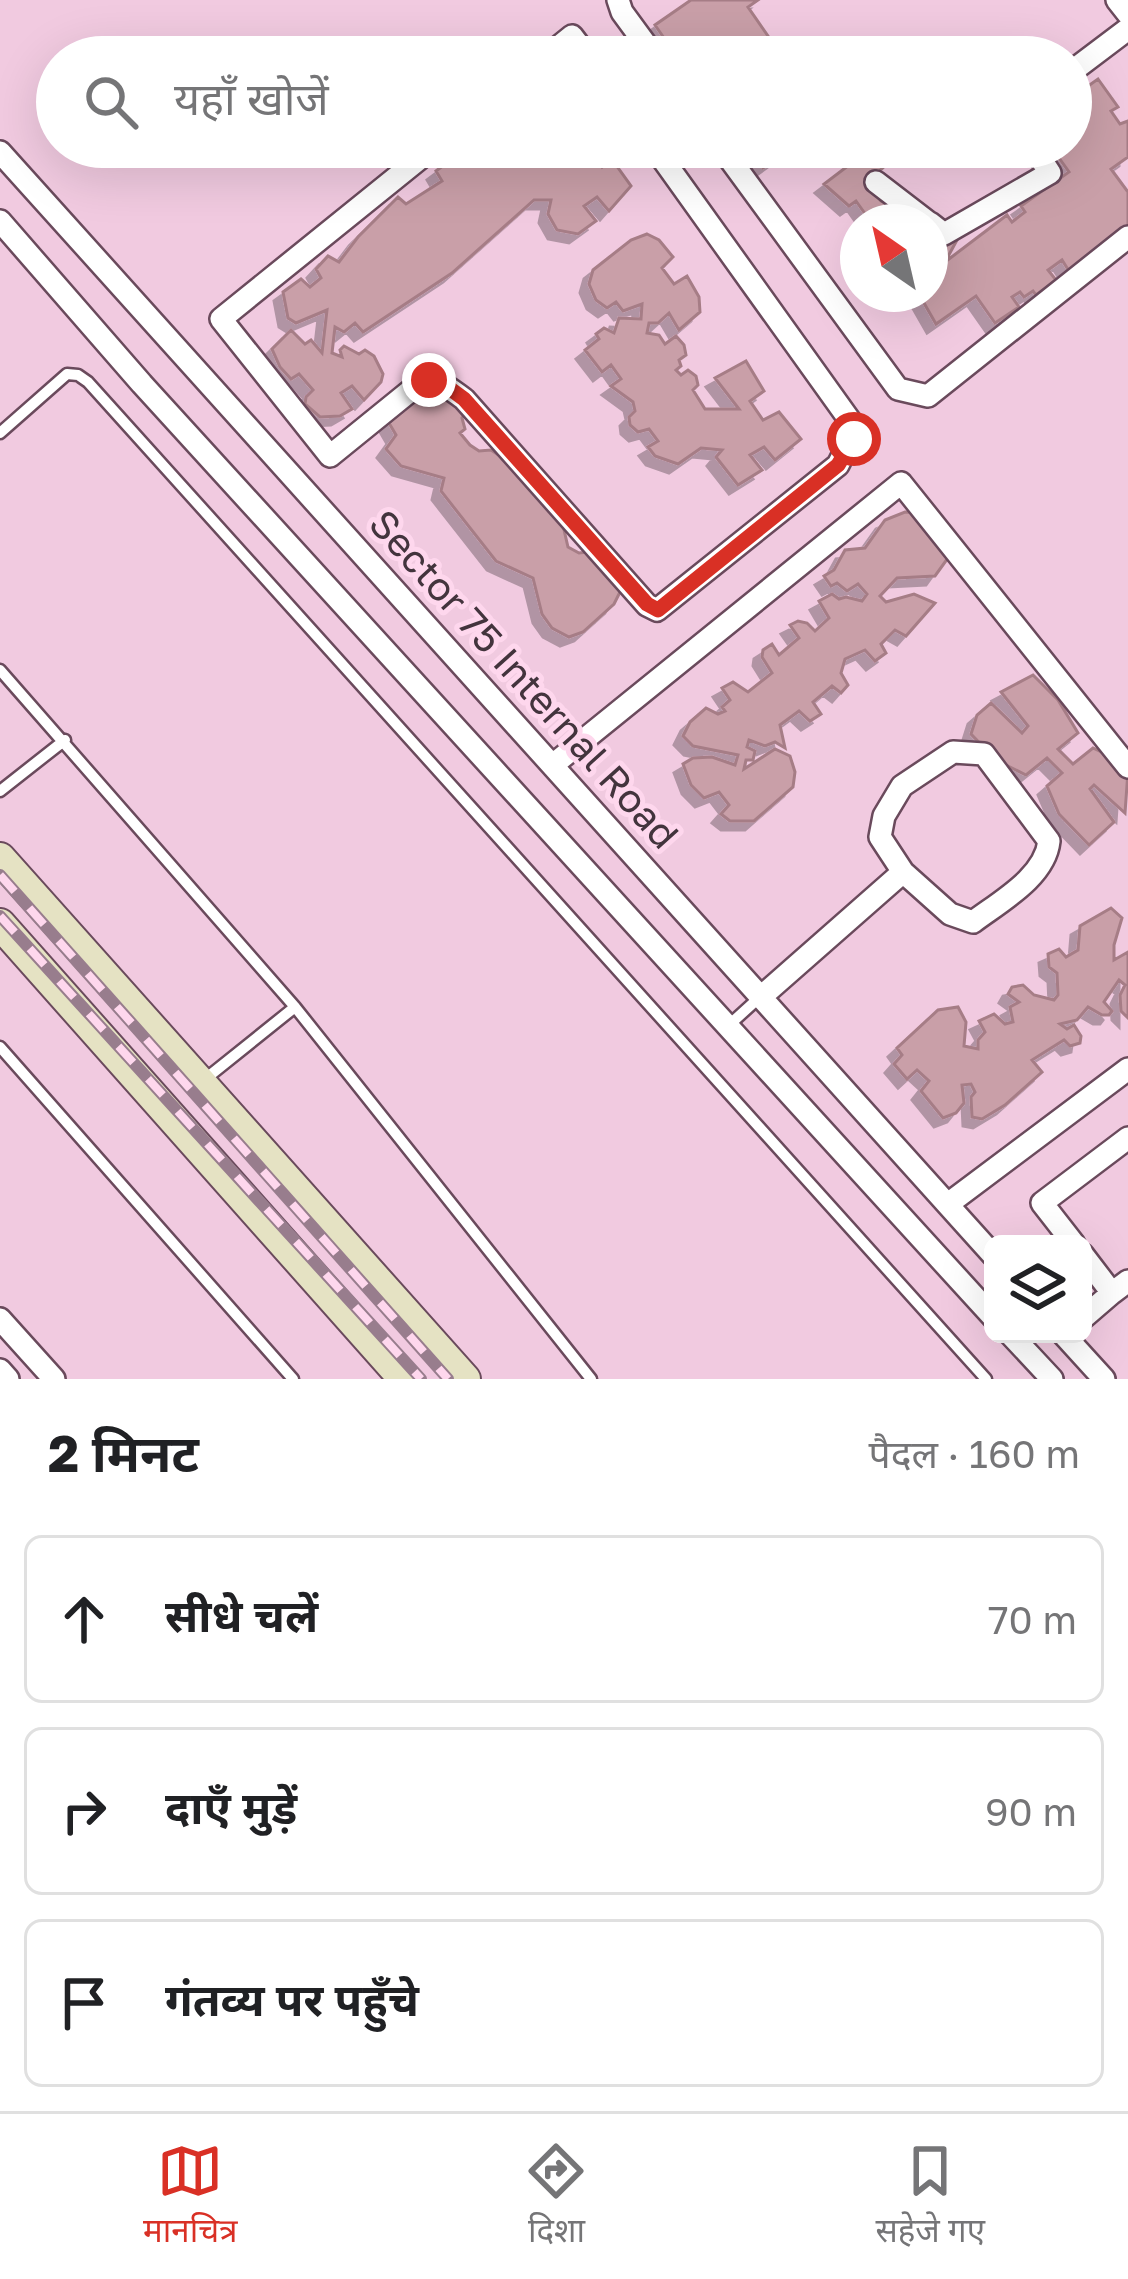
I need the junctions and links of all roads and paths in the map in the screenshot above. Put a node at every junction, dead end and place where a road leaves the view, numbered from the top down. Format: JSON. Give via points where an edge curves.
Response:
{"nodes":[{"id":1,"x":618,"y":0,"type":"edge"},
{"id":2,"x":1117,"y":0,"type":"edge"},
{"id":3,"x":1128,"y":14,"type":"edge"},
{"id":4,"x":1128,"y":29,"type":"edge"},
{"id":5,"x":640,"y":36,"type":"edge"},
{"id":6,"x":1092,"y":56,"type":"edge"},
{"id":7,"x":0,"y":152,"type":"edge"},
{"id":8,"x":408,"y":168,"type":"edge"},
{"id":9,"x":669,"y":168,"type":"edge"},
{"id":10,"x":736,"y":168,"type":"edge"},
{"id":11,"x":1047,"y":168,"type":"edge"},
{"id":12,"x":876,"y":182,"type":"dead end"},
{"id":13,"x":904,"y":204,"type":"edge"},
{"id":14,"x":0,"y":221,"type":"edge"},
{"id":15,"x":948,"y":232,"type":"edge"},
{"id":16,"x":1128,"y":237,"type":"edge"},
{"id":17,"x":0,"y":433,"type":"edge"},
{"id":18,"x":330,"y":456,"type":"junction"},
{"id":19,"x":299,"y":484,"type":"junction"},
{"id":20,"x":0,"y":670,"type":"edge"},
{"id":21,"x":64,"y":740,"type":"junction"},
{"id":22,"x":554,"y":764,"type":"junction"},
{"id":23,"x":1128,"y":767,"type":"edge"},
{"id":24,"x":0,"y":790,"type":"edge"},
{"id":25,"x":0,"y":858,"type":"edge"},
{"id":26,"x":903,"y":872,"type":"junction"},
{"id":27,"x":0,"y":923,"type":"edge"},
{"id":28,"x":761,"y":996,"type":"junction"},
{"id":29,"x":295,"y":1007,"type":"junction"},
{"id":30,"x":728,"y":1026,"type":"junction"},
{"id":31,"x":0,"y":1047,"type":"edge"},
{"id":32,"x":1128,"y":1070,"type":"edge"},
{"id":33,"x":201,"y":1083,"type":"junction"},
{"id":34,"x":243,"y":1130,"type":"junction"},
{"id":35,"x":1128,"y":1138,"type":"edge"},
{"id":36,"x":216,"y":1167,"type":"junction"},
{"id":37,"x":308,"y":1203,"type":"junction"},
{"id":38,"x":948,"y":1204,"type":"junction"},
{"id":39,"x":276,"y":1235,"type":"junction"},
{"id":40,"x":1067,"y":1235,"type":"edge"},
{"id":41,"x":984,"y":1245,"type":"edge"},
{"id":42,"x":1092,"y":1263,"type":"edge"},
{"id":43,"x":1120,"y":1287,"type":"edge"},
{"id":44,"x":984,"y":1306,"type":"edge"},
{"id":45,"x":1092,"y":1310,"type":"edge"},
{"id":46,"x":0,"y":1319,"type":"edge"},
{"id":47,"x":1018,"y":1343,"type":"edge"},
{"id":48,"x":1072,"y":1343,"type":"edge"},
{"id":49,"x":0,"y":1370,"type":"edge"},
{"id":50,"x":8,"y":1379,"type":"edge"},
{"id":51,"x":54,"y":1379,"type":"edge"},
{"id":52,"x":293,"y":1379,"type":"edge"},
{"id":53,"x":404,"y":1379,"type":"edge"},
{"id":54,"x":465,"y":1379,"type":"edge"},
{"id":55,"x":591,"y":1379,"type":"edge"},
{"id":56,"x":986,"y":1379,"type":"edge"},
{"id":57,"x":1052,"y":1379,"type":"edge"},
{"id":58,"x":1103,"y":1379,"type":"edge"}],
"edges":[{"from":1,"to":5,"type":"street"},
{"from":2,"to":3,"type":"street"},
{"from":4,"to":6,"type":"street"},
{"from":7,"to":19,"type":"street","name":"Sector 75 Internal Road"},
{"from":8,"to":18,"type":"street","via":[[221,319]]},
{"from":9,"to":18,"type":"street","via":[[849,415],[854,439],[838,465],[658,610],[445,385],[420,383]]},
{"from":10,"to":16,"type":"street","via":[[898,389],[914,396],[928,396]]},
{"from":11,"to":15,"type":"street"},
{"from":12,"to":13,"type":"street"},
{"from":14,"to":30,"type":"street"},
{"from":17,"to":56,"type":"lane","via":[[67,374],[88,382]]},
{"from":18,"to":19,"type":"street"},
{"from":19,"to":22,"type":"street","name":"Sector 75 Internal Road"},
{"from":20,"to":21,"type":"lane"},
{"from":21,"to":24,"type":"lane"},
{"from":21,"to":29,"type":"lane"},
{"from":22,"to":23,"type":"street","via":[[901,483]]},
{"from":22,"to":28,"type":"street","name":"Sector 75 Internal Road"},
{"from":25,"to":33,"type":"main road"},
{"from":26,"to":26,"type":"street","via":[[880,837],[884,816],[902,786],[953,752],[984,754],[1049,841],[1047,858],[973,922],[950,914]]},
{"from":26,"to":28,"type":"street"},
{"from":27,"to":36,"type":"main road"},
{"from":28,"to":30,"type":"lane"},
{"from":28,"to":38,"type":"street","name":"Sector 75 Internal Road"},
{"from":29,"to":33,"type":"lane"},
{"from":29,"to":55,"type":"lane"},
{"from":30,"to":44,"type":"street"},
{"from":31,"to":52,"type":"lane"},
{"from":32,"to":38,"type":"street"},
{"from":33,"to":34,"type":"main road"},
{"from":34,"to":36,"type":"main road","via":[[240,1152]]},
{"from":34,"to":37,"type":"main road"},
{"from":35,"to":40,"type":"street","via":[[1042,1203]]},
{"from":36,"to":39,"type":"main road"},
{"from":37,"to":39,"type":"main road","via":[[289,1207]]},
{"from":37,"to":54,"type":"main road"},
{"from":38,"to":41,"type":"street","name":"Sector 75 Internal Road"},
{"from":39,"to":53,"type":"main road"},
{"from":42,"to":43,"type":"street"},
{"from":43,"to":45,"type":"street"},
{"from":46,"to":51,"type":"street"},
{"from":47,"to":57,"type":"street"},
{"from":48,"to":58,"type":"street"},
{"from":49,"to":50,"type":"street"}]}
